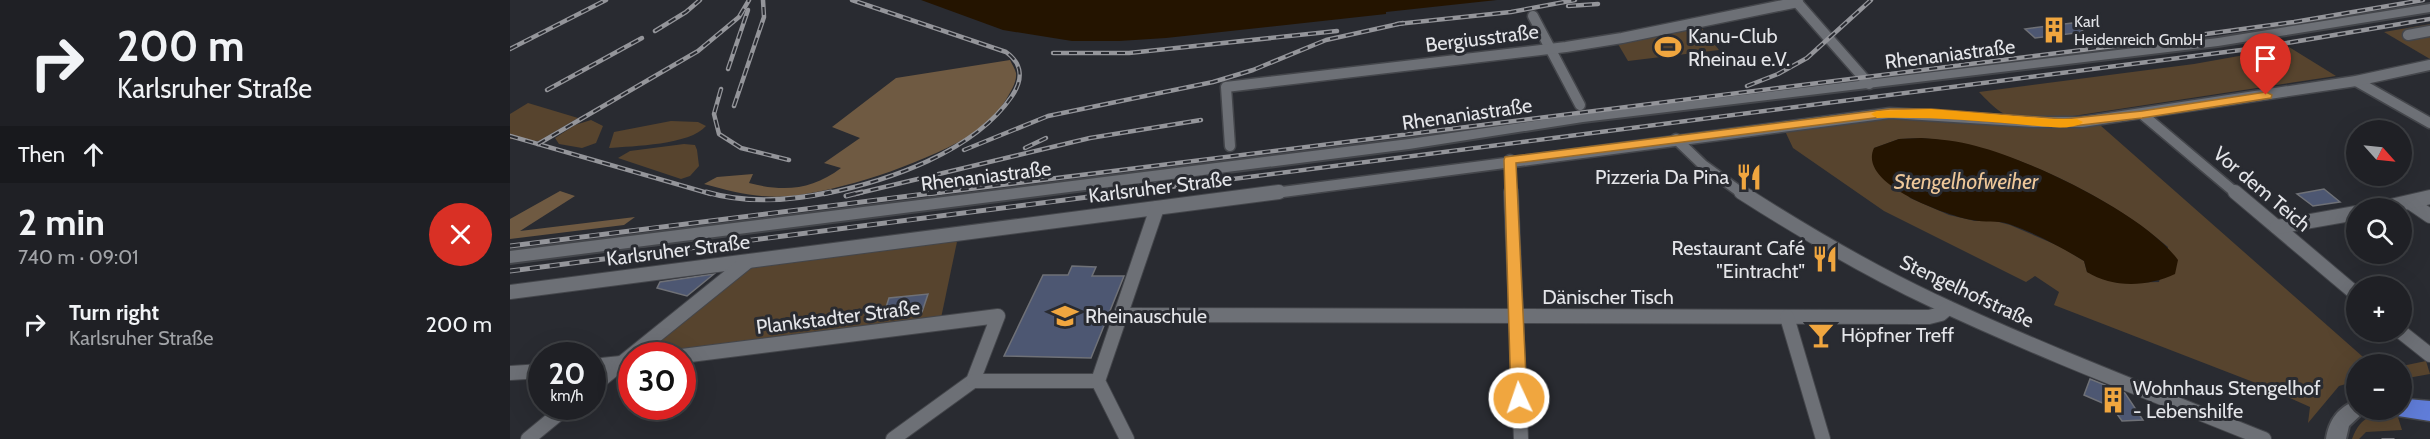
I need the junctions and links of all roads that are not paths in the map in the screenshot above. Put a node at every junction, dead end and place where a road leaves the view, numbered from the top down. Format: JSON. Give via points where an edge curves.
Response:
{"nodes":[{"id":1,"x":1797,"y":1,"type":"edge"},
{"id":2,"x":2430,"y":8,"type":"edge"},
{"id":3,"x":1533,"y":16,"type":"dead end"},
{"id":4,"x":2430,"y":31,"type":"edge"},
{"id":5,"x":2408,"y":35,"type":"dead end"},
{"id":6,"x":1550,"y":49,"type":"junction"},
{"id":7,"x":2430,"y":65,"type":"edge"},
{"id":8,"x":2356,"y":81,"type":"junction"},
{"id":9,"x":1869,"y":84,"type":"junction"},
{"id":10,"x":1580,"y":105,"type":"dead end"},
{"id":11,"x":2142,"y":114,"type":"junction"},
{"id":12,"x":2430,"y":123,"type":"edge"},
{"id":13,"x":1676,"y":139,"type":"junction"},
{"id":14,"x":1230,"y":146,"type":"dead end"},
{"id":15,"x":1510,"y":160,"type":"junction"},
{"id":16,"x":2430,"y":197,"type":"edge"},
{"id":17,"x":2412,"y":203,"type":"edge"},
{"id":18,"x":2412,"y":204,"type":"edge"},
{"id":19,"x":1157,"y":208,"type":"junction"},
{"id":20,"x":2346,"y":215,"type":"edge"},
{"id":21,"x":2430,"y":216,"type":"edge"},
{"id":22,"x":2277,"y":227,"type":"junction"},
{"id":23,"x":510,"y":257,"type":"edge"},
{"id":24,"x":748,"y":261,"type":"junction"},
{"id":25,"x":2346,"y":286,"type":"edge"},
{"id":26,"x":510,"y":291,"type":"edge"},
{"id":27,"x":1948,"y":308,"type":"junction"},
{"id":28,"x":1121,"y":315,"type":"junction"},
{"id":29,"x":1516,"y":317,"type":"junction"},
{"id":30,"x":1787,"y":317,"type":"junction"},
{"id":31,"x":2412,"y":341,"type":"edge"},
{"id":32,"x":651,"y":342,"type":"edge"},
{"id":33,"x":696,"y":354,"type":"edge"},
{"id":34,"x":2430,"y":355,"type":"edge"},
{"id":35,"x":528,"y":371,"type":"edge"},
{"id":36,"x":510,"y":373,"type":"edge"},
{"id":37,"x":974,"y":381,"type":"junction"},
{"id":38,"x":1098,"y":381,"type":"junction"},
{"id":39,"x":2346,"y":415,"type":"edge"},
{"id":40,"x":551,"y":420,"type":"edge"},
{"id":41,"x":528,"y":439,"type":"edge"},
{"id":42,"x":893,"y":439,"type":"edge"},
{"id":43,"x":1127,"y":439,"type":"edge"},
{"id":44,"x":1521,"y":439,"type":"edge"},
{"id":45,"x":1823,"y":439,"type":"edge"},
{"id":46,"x":2264,"y":439,"type":"edge"},
{"id":47,"x":2336,"y":439,"type":"edge"}],
"edges":[{"from":1,"to":6,"type":"street","name":"Bergiusstraße"},
{"from":1,"to":9,"type":"street"},
{"from":2,"to":9,"type":"street","name":"Rhenaniastraße","via":[[2218,42]]},
{"from":3,"to":6,"type":"street"},
{"from":4,"to":5,"type":"street"},
{"from":6,"to":10,"type":"street"},
{"from":6,"to":14,"type":"street","name":"Bergiusstraße","via":[[1226,87]]},
{"from":7,"to":8,"type":"street","name":"Karlsruher Straße"},
{"from":8,"to":11,"type":"street","name":"Karlsruher Straße"},
{"from":8,"to":12,"type":"street"},
{"from":9,"to":23,"type":"street","name":"Rhenaniastraße"},
{"from":11,"to":13,"type":"street","name":"Karlsruher Straße","via":[[2064,123],[1890,113]]},
{"from":11,"to":22,"type":"street","name":"Vor dem Teich"},
{"from":13,"to":15,"type":"street","name":"Karlsruher Straße"},
{"from":13,"to":27,"type":"street","name":"Stengelhofstraße","via":[[1708,168],[1764,206]]},
{"from":15,"to":19,"type":"street","name":"Karlsruher Straße"},
{"from":15,"to":29,"type":"street"},
{"from":16,"to":17,"type":"street"},
{"from":18,"to":21,"type":"street"},
{"from":19,"to":24,"type":"street","name":"Karlsruher Straße"},
{"from":19,"to":28,"type":"street"},
{"from":20,"to":22,"type":"street"},
{"from":22,"to":25,"type":"street","name":"Vor dem Teich"},
{"from":24,"to":26,"type":"street","name":"Karlsruher Straße"},
{"from":24,"to":32,"type":"street"},
{"from":27,"to":30,"type":"street","name":"Dänischer Tisch","via":[[1929,317]]},
{"from":27,"to":46,"type":"street","name":"Stengelhofstraße"},
{"from":28,"to":29,"type":"street","name":"Dänischer Tisch"},
{"from":28,"to":38,"type":"street"},
{"from":29,"to":30,"type":"street","name":"Dänischer Tisch"},
{"from":29,"to":44,"type":"street"},
{"from":30,"to":45,"type":"street"},
{"from":31,"to":34,"type":"street"},
{"from":33,"to":37,"type":"street","name":"Plankstadter Straße","via":[[998,316]]},
{"from":35,"to":36,"type":"street"},
{"from":37,"to":38,"type":"street"},
{"from":37,"to":42,"type":"street"},
{"from":38,"to":43,"type":"street"},
{"from":39,"to":47,"type":"street","via":[[2337,425]]},
{"from":40,"to":41,"type":"street"}]}
